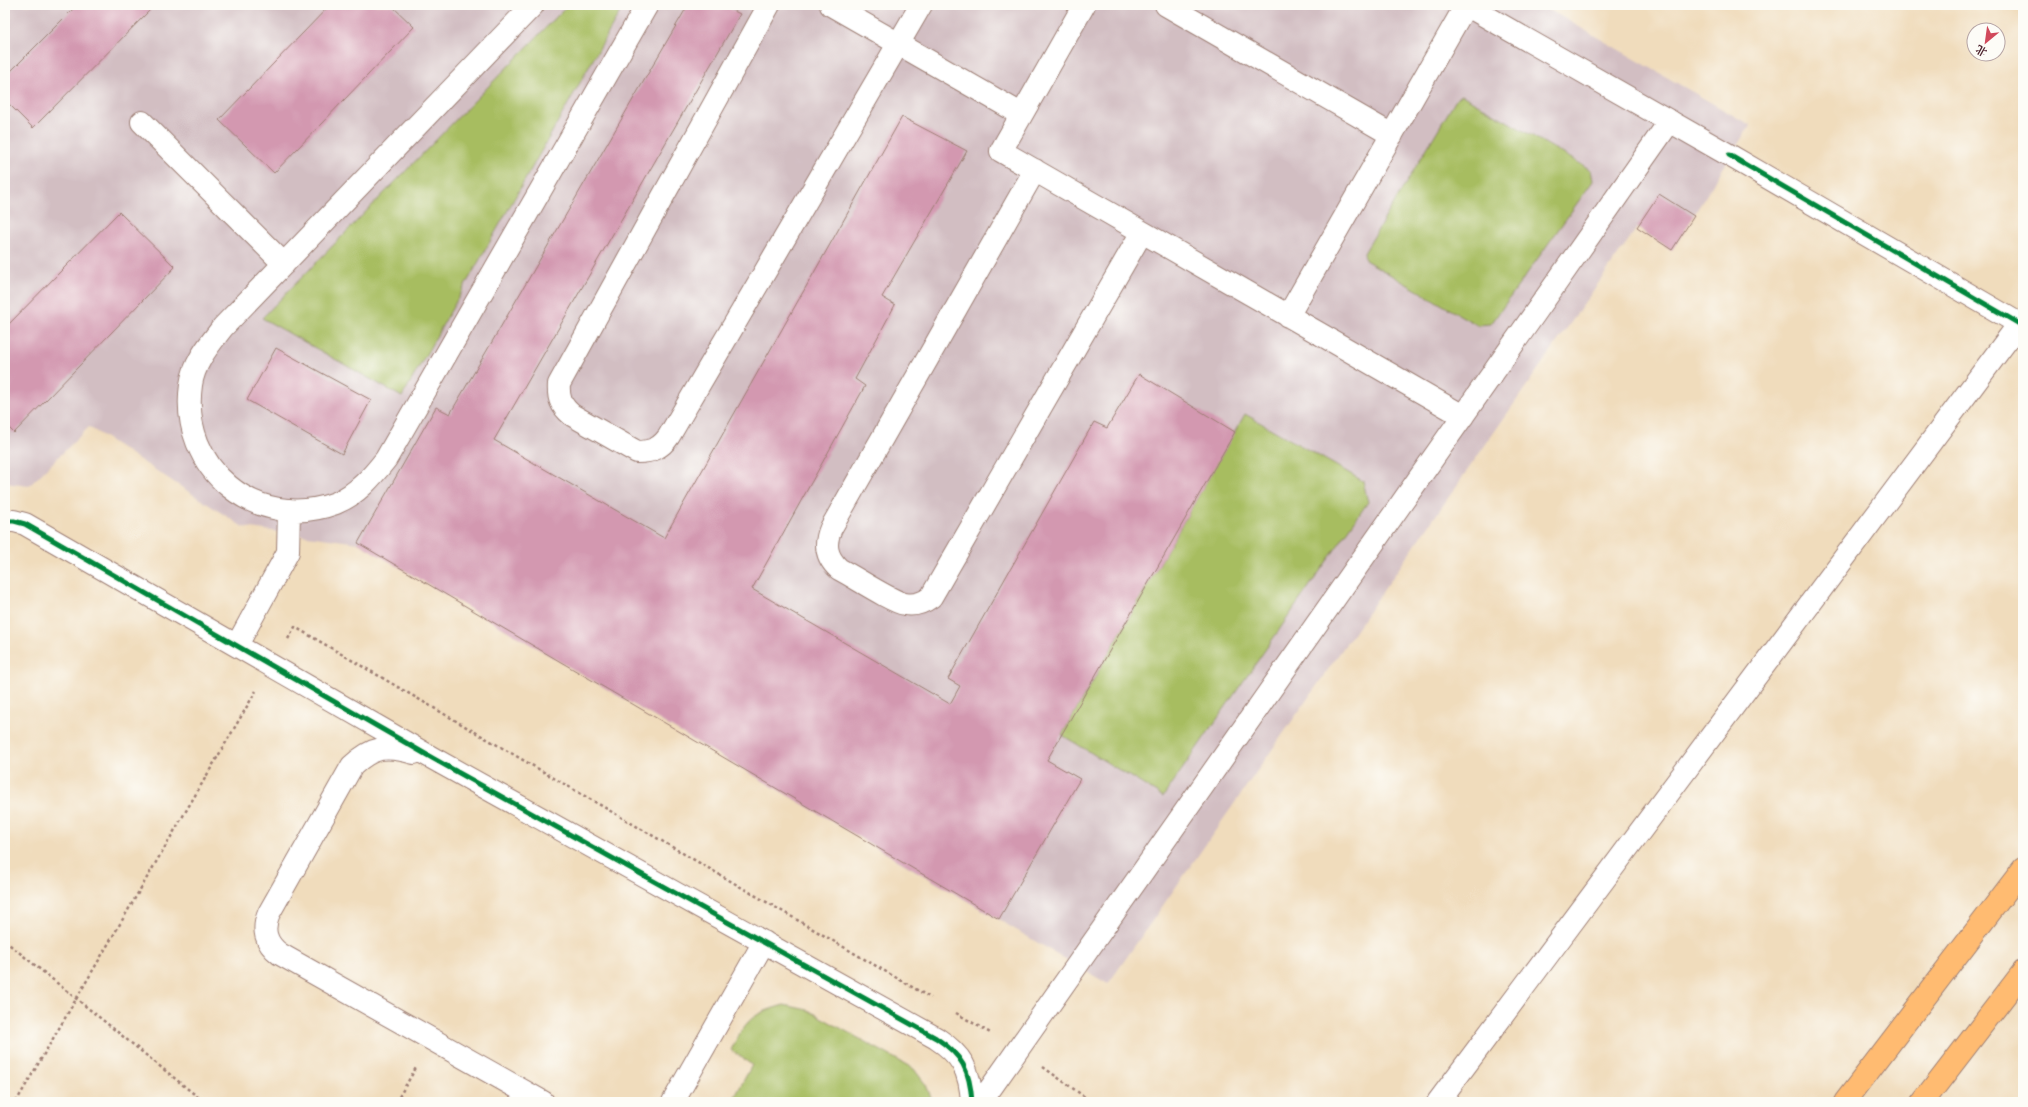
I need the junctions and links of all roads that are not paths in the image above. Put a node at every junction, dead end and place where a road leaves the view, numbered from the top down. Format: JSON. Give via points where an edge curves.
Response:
{"nodes":[{"id":1,"x":532,"y":5,"type":"edge"},
{"id":2,"x":647,"y":5,"type":"edge"},
{"id":3,"x":769,"y":5,"type":"edge"},
{"id":4,"x":831,"y":5,"type":"edge"},
{"id":5,"x":921,"y":5,"type":"edge"},
{"id":6,"x":1084,"y":5,"type":"edge"},
{"id":7,"x":1166,"y":5,"type":"edge"},
{"id":8,"x":1466,"y":5,"type":"edge"},
{"id":9,"x":898,"y":43,"type":"junction"},
{"id":10,"x":1021,"y":114,"type":"junction"},
{"id":11,"x":1670,"y":121,"type":"junction"},
{"id":12,"x":142,"y":122,"type":"dead end"},
{"id":13,"x":1392,"y":135,"type":"junction"},
{"id":14,"x":1035,"y":170,"type":"junction"},
{"id":15,"x":1142,"y":232,"type":"junction"},
{"id":16,"x":284,"y":264,"type":"junction"},
{"id":17,"x":1288,"y":316,"type":"junction"},
{"id":18,"x":2021,"y":325,"type":"edge"},
{"id":19,"x":1463,"y":416,"type":"junction"},
{"id":20,"x":289,"y":510,"type":"junction"},
{"id":21,"x":5,"y":521,"type":"edge"},
{"id":22,"x":237,"y":645,"type":"junction"},
{"id":23,"x":434,"y":759,"type":"junction"},
{"id":24,"x":2023,"y":869,"type":"edge"},
{"id":25,"x":764,"y":942,"type":"junction"},
{"id":26,"x":2023,"y":972,"type":"edge"},
{"id":27,"x":543,"y":1102,"type":"edge"},
{"id":28,"x":674,"y":1102,"type":"edge"},
{"id":29,"x":972,"y":1102,"type":"edge"},
{"id":30,"x":981,"y":1102,"type":"edge"},
{"id":31,"x":1438,"y":1102,"type":"edge"},
{"id":32,"x":1845,"y":1102,"type":"edge"},
{"id":33,"x":1923,"y":1102,"type":"edge"}],
"edges":[{"from":1,"to":16,"type":"street"},
{"from":2,"to":20,"type":"street","via":[[386,460],[365,485],[337,502],[305,511]]},
{"from":3,"to":9,"type":"street","via":[[559,384],[560,402],[565,410],[637,452],[646,452],[664,444]]},
{"from":4,"to":9,"type":"street"},
{"from":5,"to":9,"type":"street"},
{"from":6,"to":10,"type":"street"},
{"from":7,"to":13,"type":"street"},
{"from":8,"to":11,"type":"street"},
{"from":8,"to":13,"type":"street"},
{"from":9,"to":10,"type":"street"},
{"from":10,"to":14,"type":"street","via":[[1001,151]]},
{"from":11,"to":18,"type":"street"},
{"from":11,"to":19,"type":"street"},
{"from":12,"to":16,"type":"street"},
{"from":13,"to":17,"type":"street"},
{"from":14,"to":15,"type":"street"},
{"from":14,"to":15,"type":"street","via":[[831,528],[827,537],[828,555],[839,569],[900,603],[914,605],[931,597]]},
{"from":15,"to":17,"type":"street"},
{"from":16,"to":20,"type":"street","via":[[223,327],[202,354],[191,384],[190,416],[198,448],[216,475],[241,496],[272,508]]},
{"from":17,"to":19,"type":"street"},
{"from":18,"to":31,"type":"street"},
{"from":19,"to":30,"type":"street"},
{"from":20,"to":22,"type":"street","via":[[288,552]]},
{"from":21,"to":22,"type":"street","via":[[25,524]]},
{"from":22,"to":23,"type":"street"},
{"from":23,"to":25,"type":"street"},
{"from":23,"to":27,"type":"street","via":[[390,747],[376,749],[362,756],[352,766],[265,921],[267,940],[280,954]]},
{"from":24,"to":32,"type":"highway"},
{"from":25,"to":28,"type":"street"},
{"from":25,"to":29,"type":"street","via":[[952,1049],[964,1065],[971,1084]]},
{"from":26,"to":33,"type":"highway"}]}
